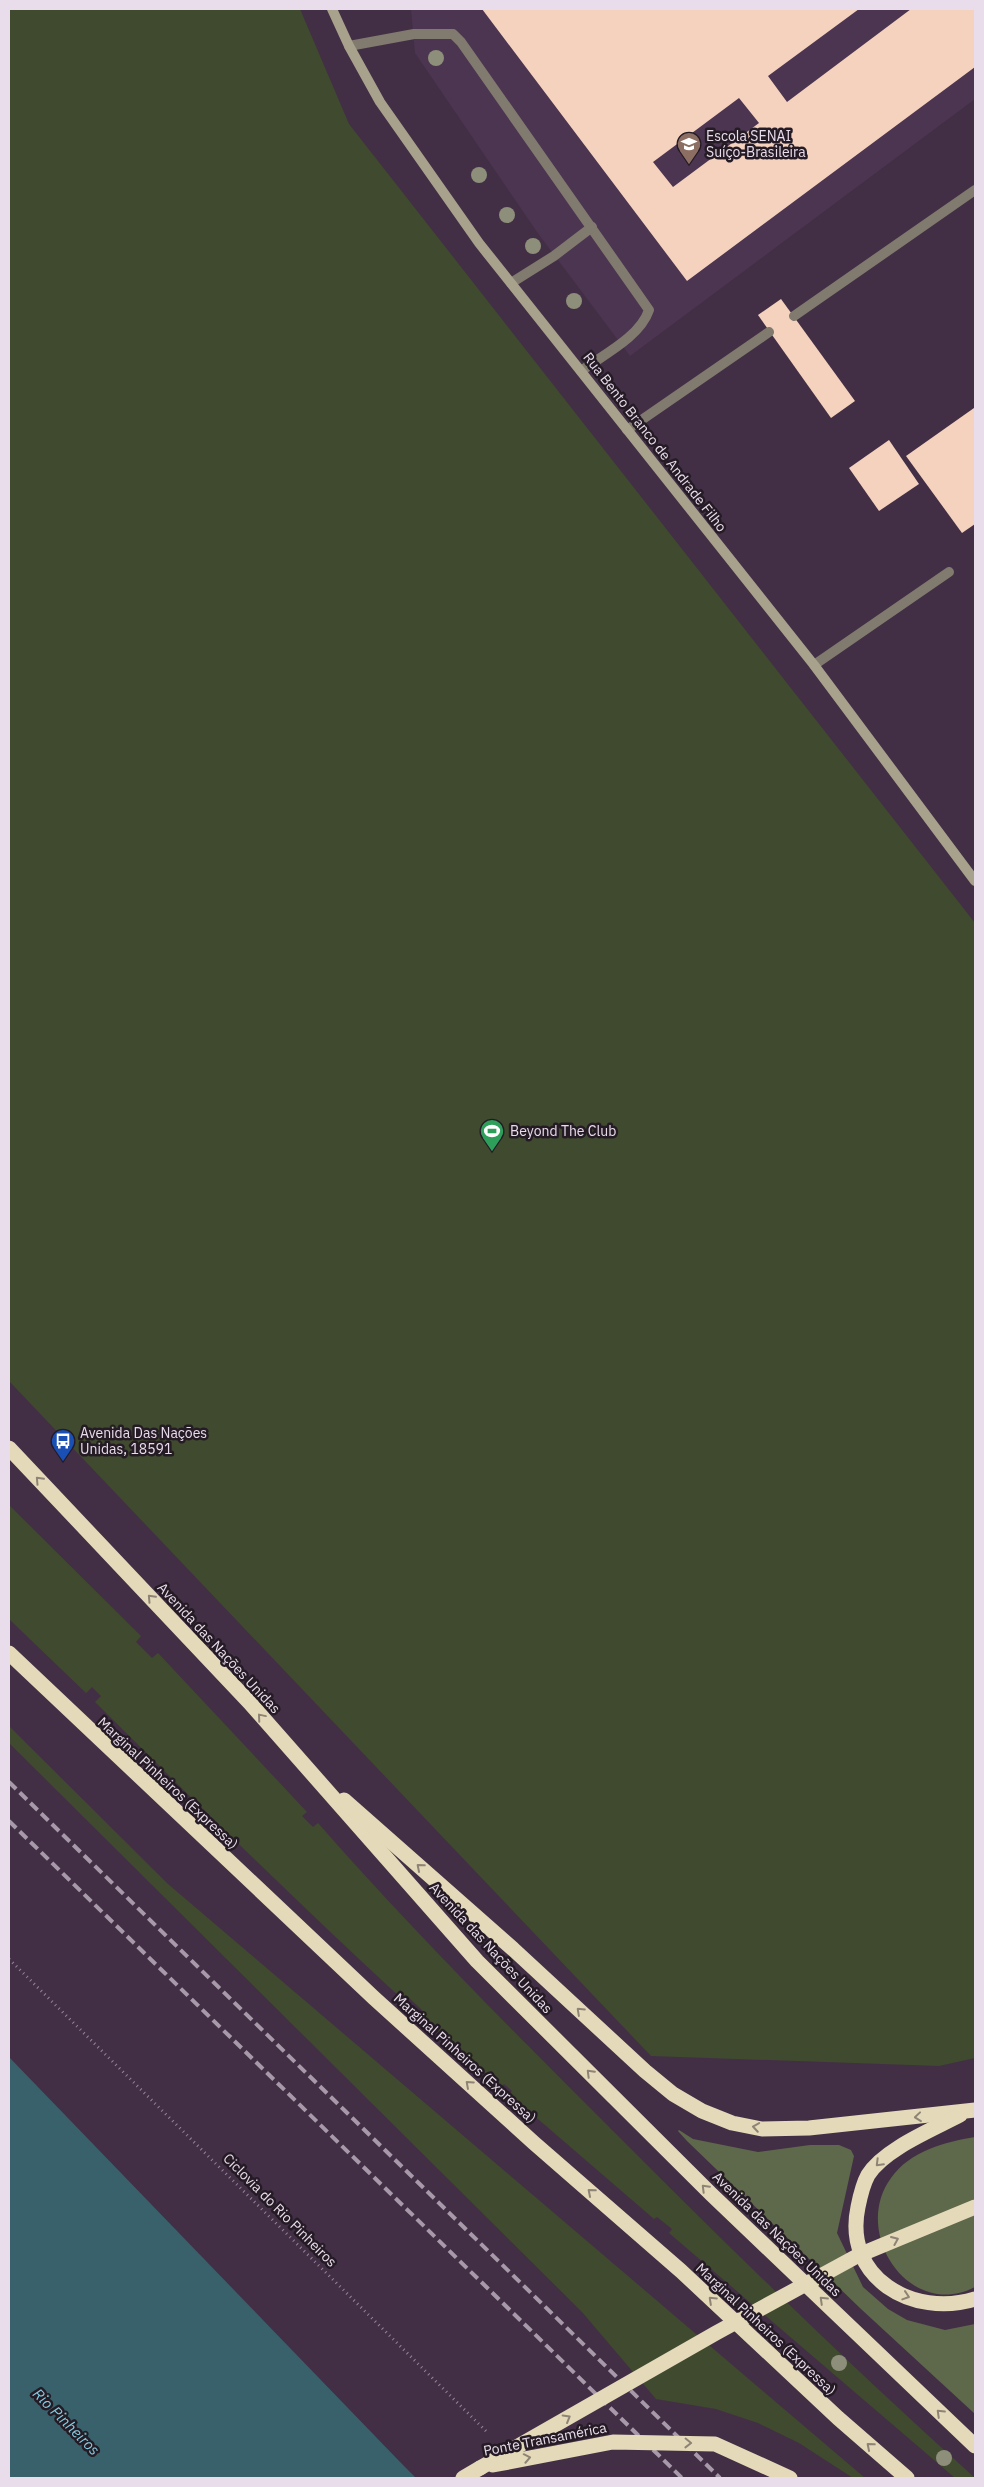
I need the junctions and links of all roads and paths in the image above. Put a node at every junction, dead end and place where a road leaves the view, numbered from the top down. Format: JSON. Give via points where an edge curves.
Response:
{"nodes":[{"id":1,"x":332,"y":9,"type":"edge"},
{"id":2,"x":349,"y":46,"type":"junction"},
{"id":3,"x":975,"y":190,"type":"edge"},
{"id":4,"x":592,"y":227,"type":"junction"},
{"id":5,"x":511,"y":283,"type":"junction"},
{"id":6,"x":794,"y":316,"type":"dead end"},
{"id":7,"x":769,"y":332,"type":"dead end"},
{"id":8,"x":580,"y":370,"type":"junction"},
{"id":9,"x":627,"y":430,"type":"junction"},
{"id":10,"x":949,"y":572,"type":"dead end"},
{"id":11,"x":814,"y":665,"type":"junction"},
{"id":12,"x":975,"y":881,"type":"edge"},
{"id":13,"x":9,"y":1448,"type":"edge"},
{"id":14,"x":9,"y":1653,"type":"edge"},
{"id":15,"x":293,"y":1754,"type":"junction"},
{"id":16,"x":9,"y":1959,"type":"edge"},
{"id":17,"x":971,"y":2111,"type":"edge"},
{"id":18,"x":975,"y":2206,"type":"edge"},
{"id":19,"x":975,"y":2299,"type":"edge"},
{"id":20,"x":492,"y":2436,"type":"dead end"},
{"id":21,"x":975,"y":2446,"type":"edge"},
{"id":22,"x":480,"y":2468,"type":"junction"},
{"id":23,"x":463,"y":2478,"type":"edge"},
{"id":24,"x":790,"y":2478,"type":"edge"},
{"id":25,"x":906,"y":2478,"type":"edge"}],
"edges":[{"from":1,"to":2,"type":"street","name":"Rua Bento Branco de Andrade Filho"},
{"from":2,"to":4,"type":"lane","via":[[414,34],[453,34]]},
{"from":2,"to":5,"type":"street","name":"Rua Bento Branco de Andrade Filho","via":[[380,102]]},
{"from":3,"to":6,"type":"lane"},
{"from":4,"to":5,"type":"lane"},
{"from":4,"to":8,"type":"lane","via":[[649,310],[638,328]]},
{"from":5,"to":8,"type":"street","name":"Rua Bento Branco de Andrade Filho"},
{"from":7,"to":9,"type":"lane"},
{"from":8,"to":9,"type":"street","name":"Rua Bento Branco de Andrade Filho"},
{"from":9,"to":11,"type":"street","name":"Rua Bento Branco de Andrade Filho"},
{"from":10,"to":11,"type":"lane"},
{"from":11,"to":12,"type":"street","name":"Rua Bento Branco de Andrade Filho"},
{"from":15,"to":13,"type":"highway","name":"Avenida das Nações Unidas","one_way":true,"via":[[242,1695]]},
{"from":25,"to":14,"type":"highway","name":"Marginal Pinheiros (Expressa)","one_way":true,"via":[[681,2271],[374,1998]]},
{"from":17,"to":15,"type":"highway","one_way":true,"via":[[809,2128],[762,2128],[732,2123],[702,2111],[673,2094],[645,2071]]},
{"from":21,"to":15,"type":"highway","name":"Avenida das Nações Unidas","one_way":true,"via":[[711,2194],[477,1961]]},
{"from":16,"to":20,"type":"path","name":"Ciclovia do Rio Pinheiros"},
{"from":17,"to":19,"type":"highway","one_way":true,"via":[[889,2154],[869,2174],[854,2222],[857,2247],[865,2264],[880,2282],[900,2296],[930,2303],[954,2304]]},
{"from":22,"to":18,"type":"highway","one_way":true,"bridge":true,"via":[[859,2255]]},
{"from":22,"to":23,"type":"highway"},
{"from":22,"to":24,"type":"highway","name":"Ponte Transamérica","one_way":true,"bridge":true,"via":[[613,2442],[715,2444]]}]}
